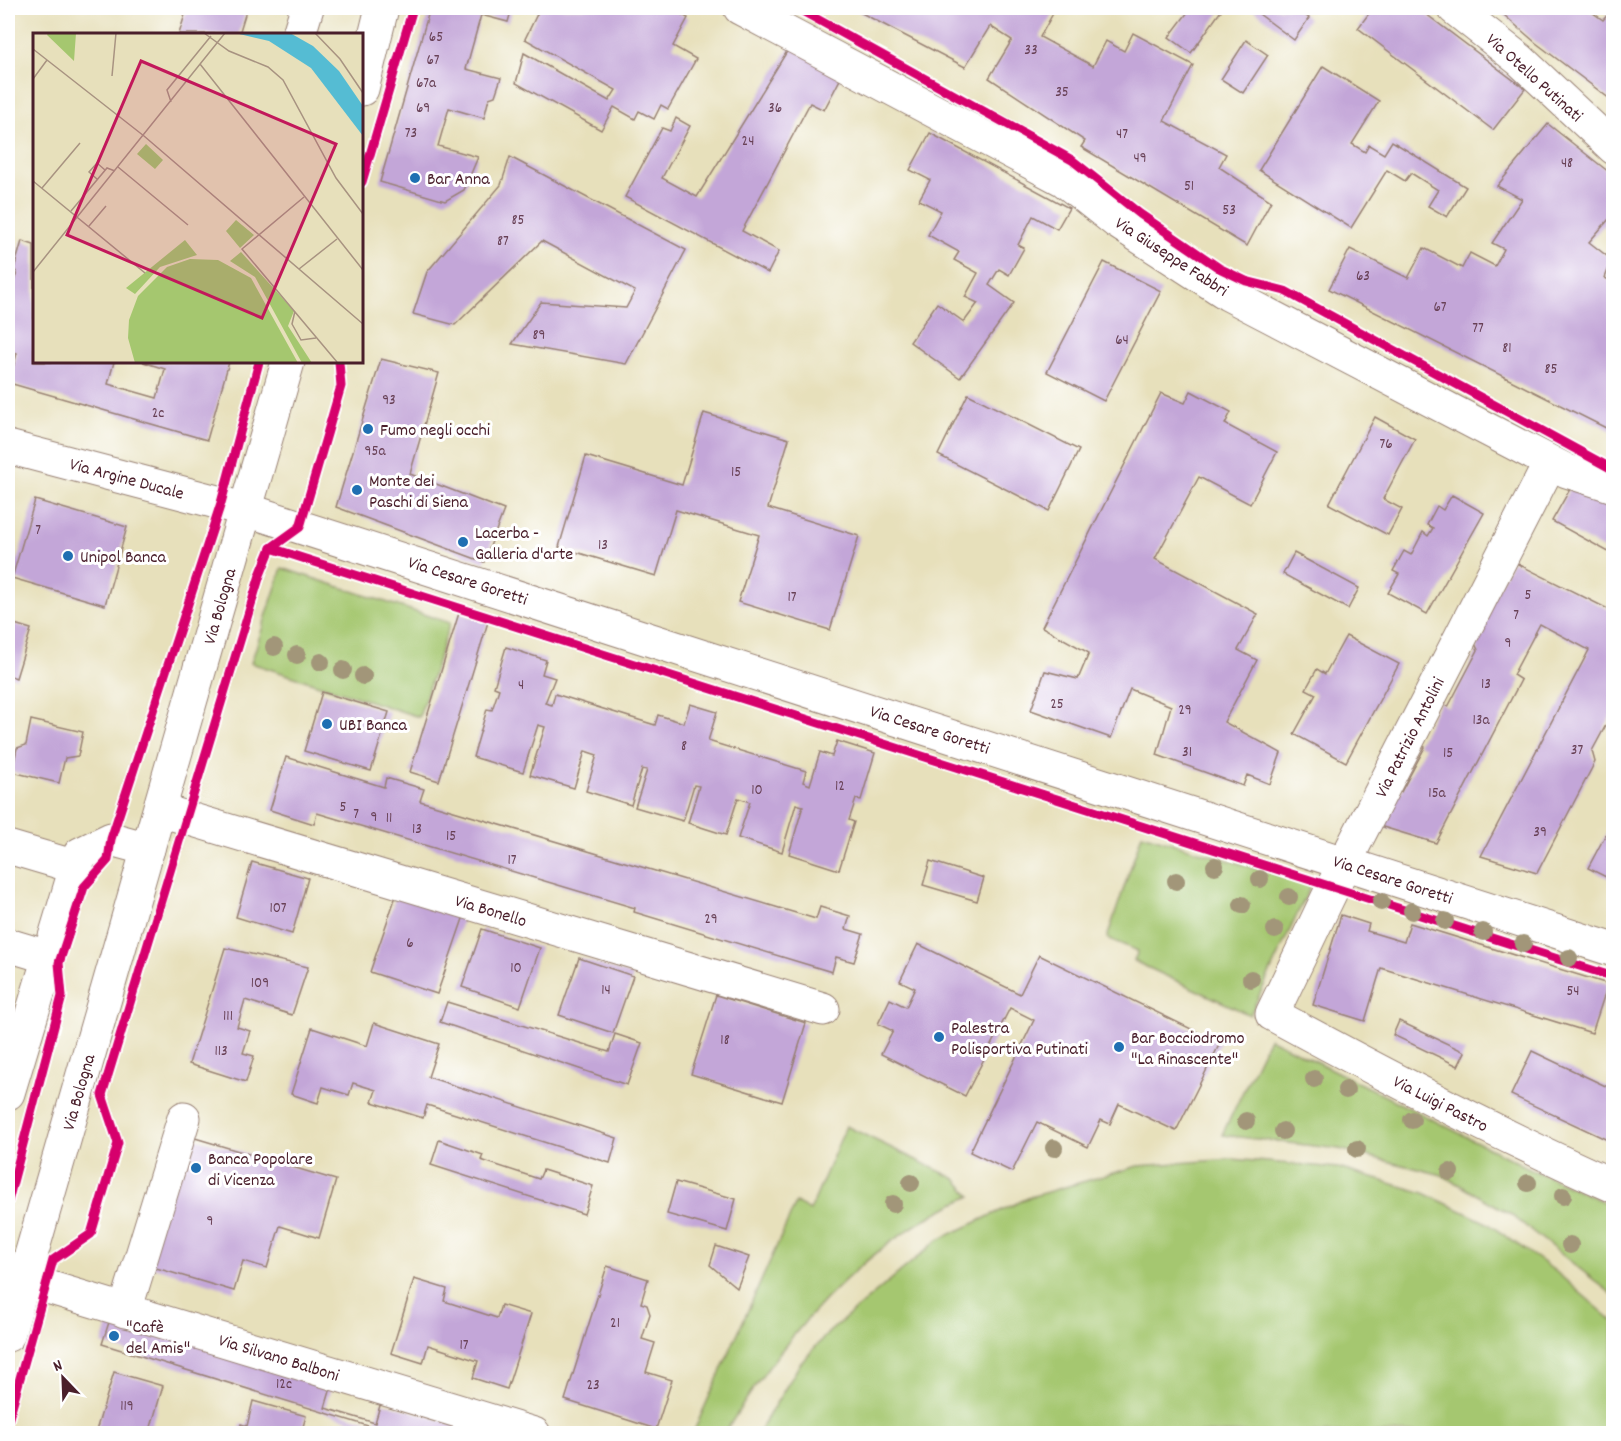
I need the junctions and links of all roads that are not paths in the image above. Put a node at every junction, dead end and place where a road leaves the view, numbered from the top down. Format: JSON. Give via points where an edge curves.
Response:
{"nodes":[{"id":1,"x":307,"y":8,"type":"edge"},
{"id":2,"x":382,"y":8,"type":"edge"},
{"id":3,"x":740,"y":8,"type":"edge"},
{"id":4,"x":1454,"y":8,"type":"edge"},
{"id":5,"x":299,"y":33,"type":"edge"},
{"id":6,"x":363,"y":85,"type":"edge"},
{"id":7,"x":1614,"y":148,"type":"edge"},
{"id":8,"x":288,"y":363,"type":"edge"},
{"id":9,"x":8,"y":447,"type":"edge"},
{"id":10,"x":1550,"y":463,"type":"junction"},
{"id":11,"x":1614,"y":486,"type":"edge"},
{"id":12,"x":247,"y":510,"type":"junction"},
{"id":13,"x":160,"y":810,"type":"junction"},
{"id":14,"x":8,"y":847,"type":"edge"},
{"id":15,"x":148,"y":849,"type":"junction"},
{"id":16,"x":1344,"y":864,"type":"junction"},
{"id":17,"x":76,"y":867,"type":"junction"},
{"id":18,"x":8,"y":945,"type":"edge"},
{"id":19,"x":1614,"y":950,"type":"edge"},
{"id":20,"x":48,"y":957,"type":"junction"},
{"id":21,"x":823,"y":1009,"type":"dead end"},
{"id":22,"x":1272,"y":1014,"type":"joint"},
{"id":23,"x":8,"y":1093,"type":"edge"},
{"id":24,"x":184,"y":1118,"type":"dead end"},
{"id":25,"x":1614,"y":1186,"type":"edge"},
{"id":26,"x":16,"y":1278,"type":"edge"},
{"id":27,"x":125,"y":1311,"type":"junction"},
{"id":28,"x":8,"y":1335,"type":"edge"},
{"id":29,"x":534,"y":1434,"type":"edge"}],
"edges":[{"from":1,"to":5,"type":"street"},
{"from":2,"to":6,"type":"street"},
{"from":3,"to":10,"type":"street","name":"Via Giuseppe Fabbri","via":[[1064,180],[1117,222],[1228,294]]},
{"from":4,"to":7,"type":"street","name":"Via Otello Putinati","via":[[1520,60]]},
{"from":8,"to":12,"type":"street","name":"Via Bologna"},
{"from":9,"to":12,"type":"street","name":"Via Argine Ducale"},
{"from":10,"to":11,"type":"street","name":"Via Giuseppe Fabbri"},
{"from":10,"to":16,"type":"street","name":"Via Patrizio Antolini"},
{"from":12,"to":13,"type":"street","name":"Via Bologna"},
{"from":12,"to":16,"type":"street","name":"Via Cesare Goretti"},
{"from":13,"to":15,"type":"street","name":"Via Bologna"},
{"from":13,"to":21,"type":"street","name":"Via Bonello"},
{"from":14,"to":17,"type":"street"},
{"from":15,"to":17,"type":"street","via":[[111,839],[80,854]]},
{"from":15,"to":26,"type":"street","name":"Via Bologna"},
{"from":16,"to":19,"type":"street","name":"Via Cesare Goretti"},
{"from":16,"to":22,"type":"street","name":"Via Patrizio Antolini"},
{"from":17,"to":20,"type":"street"},
{"from":18,"to":20,"type":"street"},
{"from":20,"to":23,"type":"street"},
{"from":22,"to":25,"type":"street","name":"Via Luigi Pastro","via":[[1369,1067]]},
{"from":24,"to":27,"type":"street"},
{"from":26,"to":27,"type":"street","name":"Via Silvano Balboni"},
{"from":26,"to":28,"type":"street","name":"Via Bologna"},
{"from":27,"to":29,"type":"street","name":"Via Silvano Balboni"}]}
